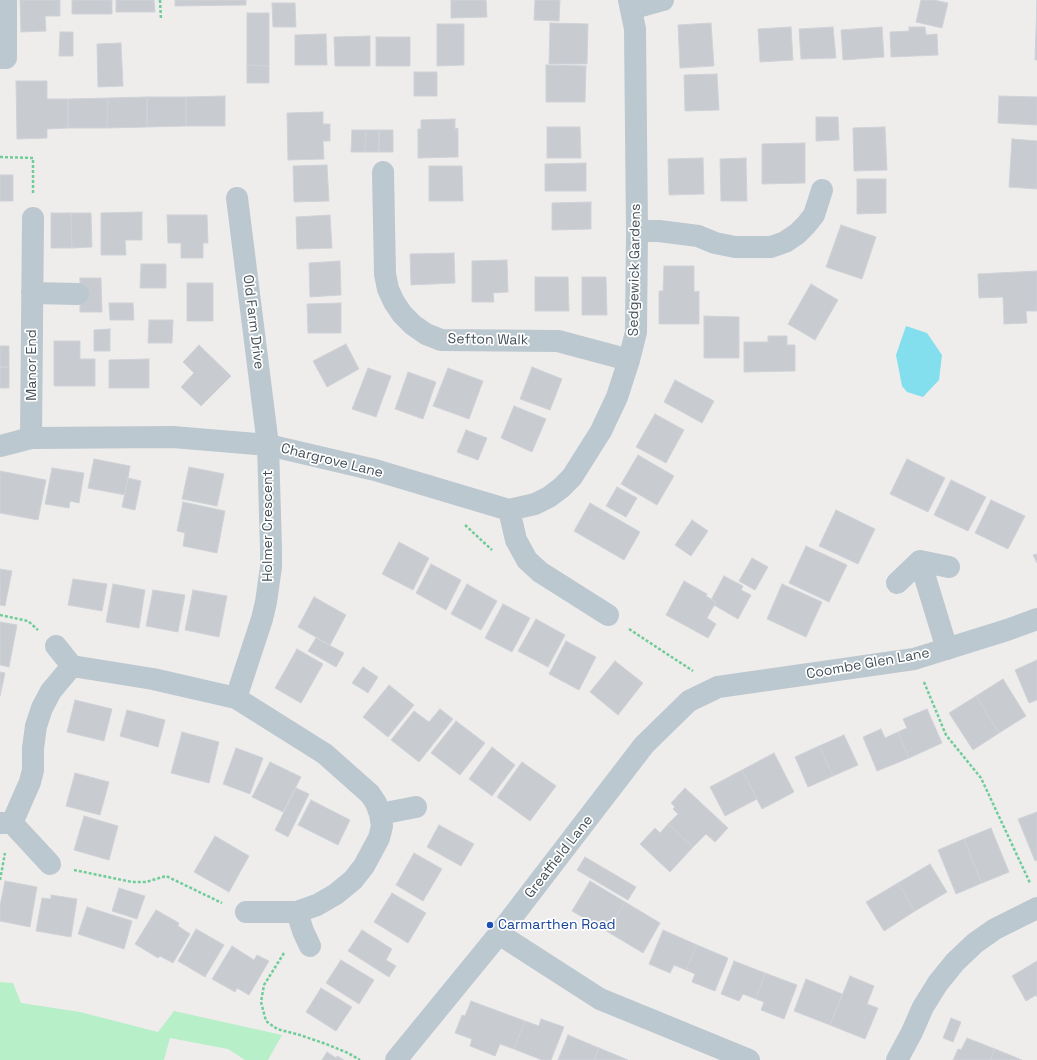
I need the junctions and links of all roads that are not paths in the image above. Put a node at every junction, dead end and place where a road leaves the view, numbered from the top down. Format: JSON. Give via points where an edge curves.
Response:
{"nodes":[{"id":1,"x":6,"y":0,"type":"edge"},
{"id":2,"x":663,"y":0,"type":"edge"},
{"id":3,"x":630,"y":4,"type":"edge"},
{"id":4,"x":0,"y":58,"type":"edge"},
{"id":5,"x":383,"y":172,"type":"dead end"},
{"id":6,"x":822,"y":190,"type":"dead end"},
{"id":7,"x":237,"y":198,"type":"dead end"},
{"id":8,"x":32,"y":218,"type":"road end"},
{"id":9,"x":637,"y":232,"type":"junction"},
{"id":10,"x":32,"y":292,"type":"junction"},
{"id":11,"x":78,"y":294,"type":"dead end"},
{"id":12,"x":629,"y":360,"type":"junction"},
{"id":13,"x":31,"y":438,"type":"junction"},
{"id":14,"x":268,"y":445,"type":"junction"},
{"id":15,"x":0,"y":446,"type":"edge"},
{"id":16,"x":509,"y":510,"type":"junction"},
{"id":17,"x":920,"y":561,"type":"junction"},
{"id":18,"x":949,"y":567,"type":"dead end"},
{"id":19,"x":898,"y":583,"type":"dead end"},
{"id":20,"x":608,"y":616,"type":"road end"},
{"id":21,"x":1037,"y":619,"type":"edge"},
{"id":22,"x":56,"y":646,"type":"road end"},
{"id":23,"x":947,"y":649,"type":"junction"},
{"id":24,"x":72,"y":666,"type":"junction"},
{"id":25,"x":718,"y":687,"type":"joint"},
{"id":26,"x":236,"y":698,"type":"junction"},
{"id":27,"x":416,"y":807,"type":"dead end"},
{"id":28,"x":380,"y":814,"type":"junction"},
{"id":29,"x":6,"y":823,"type":"edge"},
{"id":30,"x":50,"y":864,"type":"road end"},
{"id":31,"x":1037,"y":908,"type":"edge"},
{"id":32,"x":246,"y":912,"type":"road end"},
{"id":33,"x":499,"y":934,"type":"junction"},
{"id":34,"x":396,"y":1060,"type":"edge"},
{"id":35,"x":749,"y":1060,"type":"edge"},
{"id":36,"x":897,"y":1060,"type":"edge"}],
"edges":[{"from":1,"to":4,"type":"street","via":[[6,58]]},
{"from":2,"to":3,"type":"street"},
{"from":3,"to":9,"type":"street","name":"Sedgewick Gardens","via":[[635,29]]},
{"from":5,"to":12,"type":"street","name":"Sefton Walk","via":[[385,274],[394,302],[413,325],[441,340],[558,341]]},
{"from":6,"to":9,"type":"street","via":[[814,215],[806,225],[785,242],[771,247],[735,247],[698,236],[659,231]]},
{"from":7,"to":14,"type":"street","name":"Old Farm Drive"},
{"from":8,"to":10,"type":"street","name":"Manor End"},
{"from":9,"to":12,"type":"street","name":"Sedgewick Gardens","via":[[636,332]]},
{"from":10,"to":11,"type":"street"},
{"from":10,"to":13,"type":"street","name":"Manor End"},
{"from":12,"to":16,"type":"street","name":"Sedgewick Gardens","via":[[617,397],[601,432],[572,477],[549,497],[535,504]]},
{"from":13,"to":14,"type":"street","name":"Chargrove Lane","via":[[173,437]]},
{"from":13,"to":15,"type":"street","name":"Chargrove Lane"},
{"from":14,"to":16,"type":"street","name":"Chargrove Lane","via":[[375,470]]},
{"from":14,"to":26,"type":"street","name":"Holmer Crescent","via":[[271,549],[269,584],[262,619]]},
{"from":16,"to":20,"type":"street","via":[[516,540],[527,560],[540,572]]},
{"from":17,"to":18,"type":"street"},
{"from":17,"to":19,"type":"street"},
{"from":17,"to":23,"type":"street"},
{"from":21,"to":23,"type":"street","name":"Coombe Glen Lane"},
{"from":22,"to":24,"type":"street"},
{"from":23,"to":25,"type":"street","name":"Coombe Glen Lane","via":[[914,659]]},
{"from":24,"to":26,"type":"street","via":[[153,679]]},
{"from":24,"to":29,"type":"street","via":[[51,691],[42,708],[36,726],[30,782]]},
{"from":25,"to":33,"type":"street","name":"Greatfield Lane","via":[[689,701],[644,745]]},
{"from":26,"to":28,"type":"street","via":[[325,754],[370,794]]},
{"from":27,"to":28,"type":"street"},
{"from":28,"to":32,"type":"street","via":[[382,826],[379,838],[364,866],[353,880],[324,902],[303,930]]},
{"from":29,"to":30,"type":"street"},
{"from":31,"to":36,"type":"street","via":[[995,929],[955,962],[923,1006]]},
{"from":33,"to":34,"type":"street","name":"Greatfield Lane"},
{"from":33,"to":35,"type":"street","via":[[600,999]]}]}
